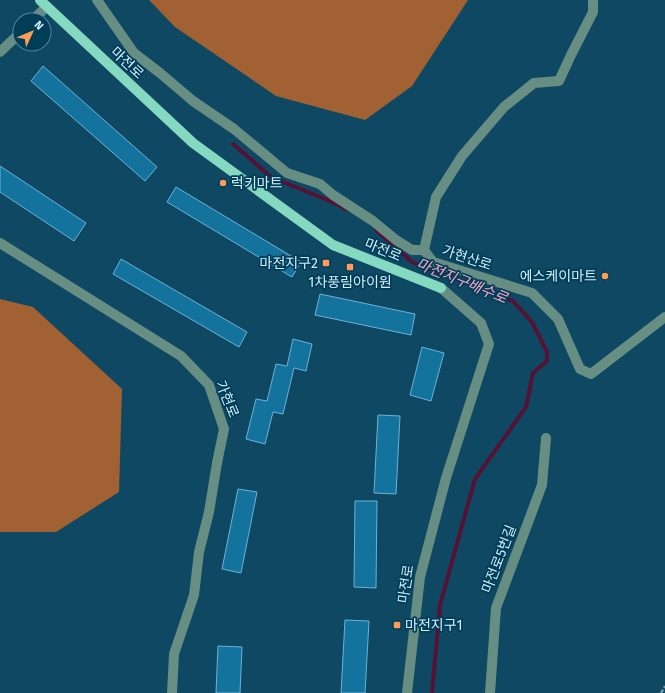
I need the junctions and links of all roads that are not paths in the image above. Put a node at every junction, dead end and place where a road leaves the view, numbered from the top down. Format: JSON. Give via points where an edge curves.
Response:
{"nodes":[{"id":1,"x":97,"y":0,"type":"edge"},
{"id":2,"x":593,"y":0,"type":"edge"},
{"id":3,"x":43,"y":4,"type":"edge"},
{"id":4,"x":12,"y":41,"type":"edge"},
{"id":5,"x":0,"y":52,"type":"edge"},
{"id":6,"x":0,"y":243,"type":"edge"},
{"id":7,"x":424,"y":250,"type":"junction"},
{"id":8,"x":441,"y":288,"type":"joint"},
{"id":9,"x":665,"y":317,"type":"edge"},
{"id":10,"x":546,"y":438,"type":"dead end"},
{"id":11,"x":172,"y":693,"type":"edge"},
{"id":12,"x":407,"y":693,"type":"edge"},
{"id":13,"x":490,"y":693,"type":"edge"}],
"edges":[{"from":1,"to":7,"type":"street","via":[[134,53],[287,173],[320,184],[374,221],[396,240],[412,250]]},
{"from":2,"to":7,"type":"street","name":"가현산로","via":[[593,12],[559,81],[534,83],[504,107],[462,156],[436,197]]},
{"from":3,"to":8,"type":"main road","name":"마전로","via":[[193,143],[333,245]]},
{"from":4,"to":5,"type":"street"},
{"from":6,"to":11,"type":"street","name":"가현로","via":[[181,356],[209,385],[224,429],[199,552],[194,595],[174,654]]},
{"from":7,"to":9,"type":"street","name":"가현산로","via":[[433,262],[532,293],[558,319],[580,370],[591,374]]},
{"from":8,"to":12,"type":"street","name":"마전로","via":[[481,323],[489,344],[446,478],[420,577]]},
{"from":10,"to":13,"type":"street","name":"마전로5번길","via":[[542,485],[496,608]]}]}
